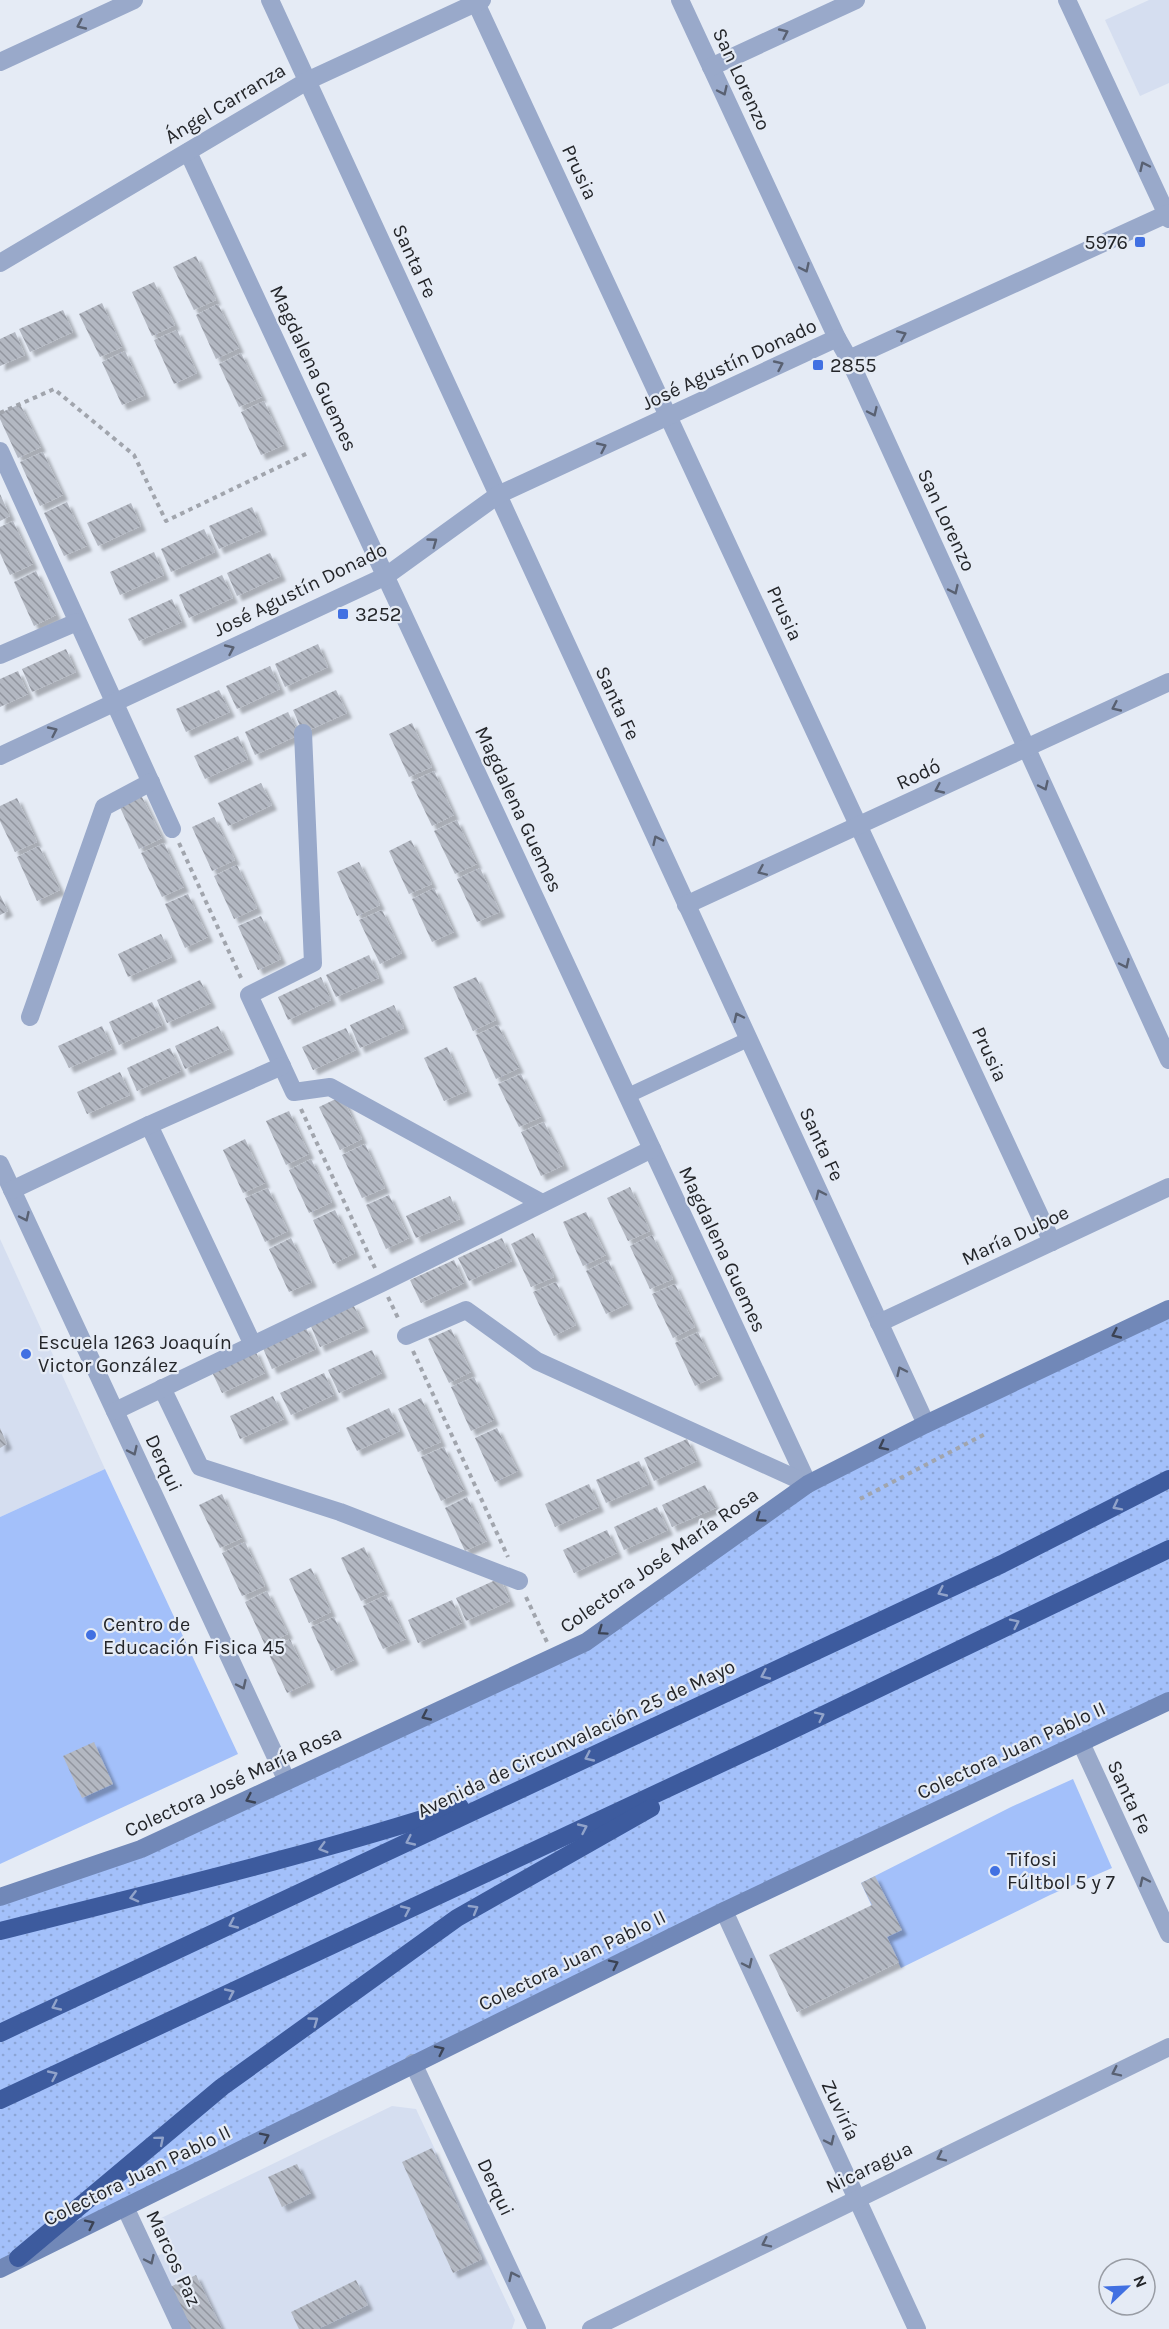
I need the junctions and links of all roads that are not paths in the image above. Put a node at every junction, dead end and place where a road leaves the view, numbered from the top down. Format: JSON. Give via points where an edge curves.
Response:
{"nodes":[{"id":1,"x":134,"y":0,"type":"edge"},
{"id":2,"x":270,"y":0,"type":"edge"},
{"id":3,"x":680,"y":0,"type":"edge"},
{"id":4,"x":856,"y":0,"type":"edge"},
{"id":5,"x":1067,"y":0,"type":"edge"},
{"id":6,"x":479,"y":1,"type":"edge"},
{"id":7,"x":0,"y":62,"type":"edge"},
{"id":8,"x":711,"y":66,"type":"junction"},
{"id":9,"x":307,"y":81,"type":"junction"},
{"id":10,"x":188,"y":152,"type":"junction"},
{"id":11,"x":1168,"y":216,"type":"edge"},
{"id":12,"x":0,"y":263,"type":"edge"},
{"id":13,"x":837,"y":338,"type":"junction"},
{"id":14,"x":849,"y":359,"type":"junction"},
{"id":15,"x":669,"y":416,"type":"junction"},
{"id":16,"x":0,"y":451,"type":"edge"},
{"id":17,"x":498,"y":495,"type":"junction"},
{"id":18,"x":386,"y":576,"type":"junction"},
{"id":19,"x":78,"y":622,"type":"junction"},
{"id":20,"x":0,"y":655,"type":"edge"},
{"id":21,"x":1169,"y":682,"type":"edge"},
{"id":22,"x":114,"y":703,"type":"junction"},
{"id":23,"x":303,"y":733,"type":"dead end"},
{"id":24,"x":1027,"y":748,"type":"junction"},
{"id":25,"x":0,"y":756,"type":"edge"},
{"id":26,"x":151,"y":782,"type":"junction"},
{"id":27,"x":859,"y":826,"type":"junction"},
{"id":28,"x":172,"y":829,"type":"road end"},
{"id":29,"x":687,"y":905,"type":"junction"},
{"id":30,"x":30,"y":1017,"type":"dead end"},
{"id":31,"x":749,"y":1039,"type":"junction"},
{"id":32,"x":1169,"y":1060,"type":"edge"},
{"id":33,"x":282,"y":1066,"type":"junction"},
{"id":34,"x":627,"y":1096,"type":"junction"},
{"id":35,"x":149,"y":1125,"type":"junction"},
{"id":36,"x":652,"y":1149,"type":"junction"},
{"id":37,"x":0,"y":1164,"type":"edge"},
{"id":38,"x":1169,"y":1187,"type":"edge"},
{"id":39,"x":12,"y":1190,"type":"junction"},
{"id":40,"x":542,"y":1203,"type":"junction"},
{"id":41,"x":1052,"y":1242,"type":"junction"},
{"id":42,"x":1169,"y":1309,"type":"edge"},
{"id":43,"x":879,"y":1323,"type":"junction"},
{"id":44,"x":406,"y":1336,"type":"road end"},
{"id":45,"x":253,"y":1345,"type":"junction"},
{"id":46,"x":162,"y":1388,"type":"junction"},
{"id":47,"x":115,"y":1411,"type":"junction"},
{"id":48,"x":926,"y":1425,"type":"junction"},
{"id":49,"x":1169,"y":1479,"type":"edge"},
{"id":50,"x":808,"y":1484,"type":"junction"},
{"id":51,"x":1169,"y":1550,"type":"edge"},
{"id":52,"x":519,"y":1581,"type":"road end"},
{"id":53,"x":1169,"y":1701,"type":"edge"},
{"id":54,"x":767,"y":1742,"type":"junction"},
{"id":55,"x":1081,"y":1743,"type":"junction"},
{"id":56,"x":287,"y":1781,"type":"junction"},
{"id":57,"x":539,"y":1781,"type":"junction"},
{"id":58,"x":0,"y":1897,"type":"edge"},
{"id":59,"x":724,"y":1911,"type":"junction"},
{"id":60,"x":0,"y":1931,"type":"edge"},
{"id":61,"x":1169,"y":1934,"type":"edge"},
{"id":62,"x":0,"y":2033,"type":"edge"},
{"id":63,"x":1169,"y":2047,"type":"edge"},
{"id":64,"x":414,"y":2063,"type":"junction"},
{"id":65,"x":0,"y":2100,"type":"edge"},
{"id":66,"x":856,"y":2198,"type":"junction"},
{"id":67,"x":125,"y":2207,"type":"junction"},
{"id":68,"x":18,"y":2258,"type":"junction"},
{"id":69,"x":0,"y":2269,"type":"edge"},
{"id":70,"x":182,"y":2329,"type":"edge"},
{"id":71,"x":537,"y":2329,"type":"edge"},
{"id":72,"x":591,"y":2329,"type":"edge"},
{"id":73,"x":917,"y":2329,"type":"edge"}],
"edges":[{"from":1,"to":7,"type":"street","one_way":true},
{"from":2,"to":9,"type":"street","name":"Santa Fe"},
{"from":3,"to":8,"type":"street","name":"San Lorenzo"},
{"from":8,"to":4,"type":"street","one_way":true},
{"from":11,"to":5,"type":"street","one_way":true},
{"from":6,"to":9,"type":"street","name":"Ángel Carranza"},
{"from":6,"to":15,"type":"street","name":"Prusia"},
{"from":8,"to":13,"type":"street","name":"San Lorenzo","one_way":true},
{"from":9,"to":10,"type":"street","name":"Ángel Carranza"},
{"from":9,"to":17,"type":"street","name":"Santa Fe"},
{"from":10,"to":12,"type":"street","name":"Ángel Carranza"},
{"from":10,"to":18,"type":"street","name":"Magdalena Guemes"},
{"from":14,"to":11,"type":"street","one_way":true},
{"from":13,"to":14,"type":"street","name":"San Lorenzo"},
{"from":15,"to":13,"type":"street","name":"José Agustín Donado","one_way":true},
{"from":14,"to":24,"type":"street","name":"San Lorenzo","one_way":true},
{"from":17,"to":15,"type":"street","name":"José Agustín Donado","one_way":true},
{"from":15,"to":27,"type":"street","name":"Prusia"},
{"from":16,"to":19,"type":"street"},
{"from":18,"to":17,"type":"street","name":"José Agustín Donado","one_way":true},
{"from":29,"to":17,"type":"street","name":"Santa Fe","one_way":true},
{"from":22,"to":18,"type":"street","name":"José Agustín Donado","one_way":true},
{"from":18,"to":34,"type":"street","name":"Magdalena Guemes"},
{"from":19,"to":20,"type":"street"},
{"from":19,"to":22,"type":"street"},
{"from":21,"to":24,"type":"street","name":"Rodó","one_way":true},
{"from":25,"to":22,"type":"street","name":"José Agustín Donado","one_way":true},
{"from":22,"to":26,"type":"street"},
{"from":23,"to":33,"type":"street","via":[[313,963],[249,995]]},
{"from":24,"to":27,"type":"street","name":"Rodó","one_way":true},
{"from":24,"to":32,"type":"street","name":"San Lorenzo","one_way":true},
{"from":26,"to":28,"type":"street"},
{"from":26,"to":30,"type":"street","via":[[104,807]]},
{"from":27,"to":29,"type":"street","name":"Rodó","one_way":true},
{"from":27,"to":41,"type":"street","name":"Prusia"},
{"from":31,"to":29,"type":"street","name":"Santa Fe","one_way":true},
{"from":31,"to":34,"type":"street"},
{"from":43,"to":31,"type":"street","name":"Santa Fe","one_way":true},
{"from":33,"to":35,"type":"street"},
{"from":33,"to":40,"type":"street","via":[[294,1092],[330,1087]]},
{"from":34,"to":36,"type":"street","name":"Magdalena Guemes"},
{"from":35,"to":39,"type":"street"},
{"from":35,"to":45,"type":"street"},
{"from":36,"to":40,"type":"street"},
{"from":36,"to":50,"type":"street","name":"Magdalena Guemes"},
{"from":37,"to":39,"type":"street","name":"Derqui"},
{"from":38,"to":41,"type":"street","name":"María Duboe"},
{"from":39,"to":47,"type":"street","name":"Derqui","one_way":true},
{"from":40,"to":45,"type":"street"},
{"from":41,"to":43,"type":"street","name":"María Duboe"},
{"from":42,"to":48,"type":"main road","name":"Colectora José María Rosa","one_way":true},
{"from":48,"to":43,"type":"street","name":"Santa Fe","one_way":true},
{"from":44,"to":50,"type":"street","via":[[466,1310],[537,1361]]},
{"from":45,"to":46,"type":"street"},
{"from":46,"to":47,"type":"street"},
{"from":46,"to":52,"type":"street","via":[[200,1467],[340,1512]]},
{"from":47,"to":56,"type":"street","name":"Derqui","one_way":true},
{"from":48,"to":50,"type":"main road","name":"Colectora José María Rosa","one_way":true},
{"from":49,"to":57,"type":"highway","name":"Avenida de Circunvalación 25 de Mayo","one_way":true,"via":[[992,1569]]},
{"from":50,"to":56,"type":"main road","name":"Colectora José María Rosa","one_way":true,"via":[[586,1642]]},
{"from":54,"to":51,"type":"highway","one_way":true},
{"from":53,"to":55,"type":"main road","name":"Colectora Juan Pablo II"},
{"from":65,"to":54,"type":"highway","one_way":true},
{"from":68,"to":54,"type":"highway","one_way":true,"via":[[222,2087],[457,1918]]},
{"from":55,"to":59,"type":"main road","name":"Colectora Juan Pablo II"},
{"from":61,"to":55,"type":"street","name":"Santa Fe","one_way":true},
{"from":56,"to":58,"type":"main road","name":"Colectora José María Rosa","one_way":true,"via":[[141,1849]]},
{"from":57,"to":60,"type":"highway","one_way":true,"via":[[263,1865]]},
{"from":57,"to":62,"type":"highway","name":"Avenida de Circunvalación 25 de Mayo","one_way":true},
{"from":64,"to":59,"type":"main road","name":"Colectora Juan Pablo II","one_way":true},
{"from":59,"to":66,"type":"street","name":"Zuviría","one_way":true},
{"from":63,"to":66,"type":"street","name":"Nicaragua","one_way":true},
{"from":67,"to":64,"type":"main road","name":"Colectora Juan Pablo II","one_way":true},
{"from":71,"to":64,"type":"street","name":"Derqui","one_way":true},
{"from":66,"to":72,"type":"street","name":"Nicaragua","one_way":true},
{"from":66,"to":73,"type":"street","name":"Zuviría"},
{"from":68,"to":67,"type":"main road","name":"Colectora Juan Pablo II","one_way":true},
{"from":67,"to":70,"type":"street","name":"Marcos Paz","one_way":true},
{"from":68,"to":69,"type":"main road","name":"Colectora Juan Pablo II"}]}
